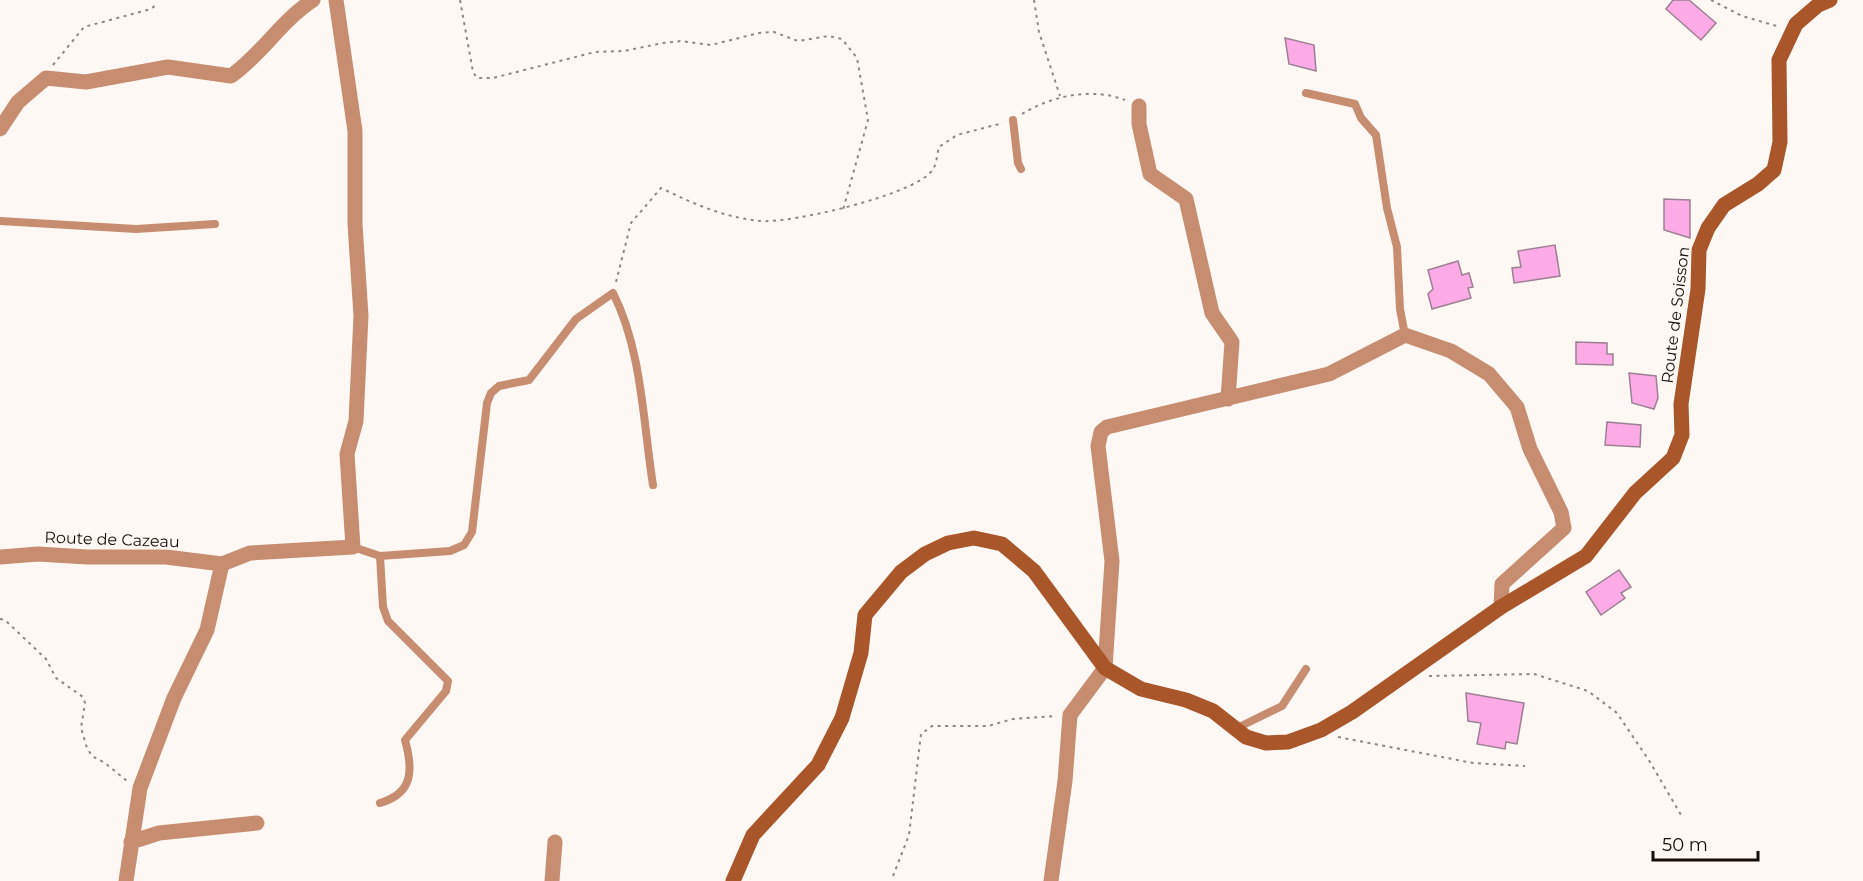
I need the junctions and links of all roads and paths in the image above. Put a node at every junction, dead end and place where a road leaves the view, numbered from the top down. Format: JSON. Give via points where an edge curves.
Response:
{"nodes":[{"id":1,"x":313,"y":0,"type":"edge"},
{"id":2,"x":336,"y":0,"type":"edge"},
{"id":3,"x":460,"y":0,"type":"edge"},
{"id":4,"x":1034,"y":0,"type":"edge"},
{"id":5,"x":1711,"y":0,"type":"edge"},
{"id":6,"x":1830,"y":0,"type":"edge"},
{"id":7,"x":157,"y":4,"type":"dead end"},
{"id":8,"x":1791,"y":30,"type":"junction"},
{"id":9,"x":46,"y":78,"type":"junction"},
{"id":10,"x":1306,"y":93,"type":"dead end"},
{"id":11,"x":1060,"y":96,"type":"junction"},
{"id":12,"x":1139,"y":106,"type":"joint"},
{"id":13,"x":1012,"y":120,"type":"junction"},
{"id":14,"x":0,"y":129,"type":"edge"},
{"id":15,"x":1021,"y":169,"type":"dead end"},
{"id":16,"x":843,"y":210,"type":"junction"},
{"id":17,"x":0,"y":221,"type":"edge"},
{"id":18,"x":215,"y":224,"type":"dead end"},
{"id":19,"x":613,"y":293,"type":"junction"},
{"id":20,"x":1405,"y":335,"type":"junction"},
{"id":21,"x":1228,"y":399,"type":"junction"},
{"id":22,"x":653,"y":485,"type":"dead end"},
{"id":23,"x":353,"y":547,"type":"junction"},
{"id":24,"x":380,"y":556,"type":"junction"},
{"id":25,"x":0,"y":557,"type":"edge"},
{"id":26,"x":222,"y":564,"type":"junction"},
{"id":27,"x":1501,"y":607,"type":"junction"},
{"id":28,"x":0,"y":619,"type":"edge"},
{"id":29,"x":1105,"y":668,"type":"junction"},
{"id":30,"x":1306,"y":669,"type":"dead end"},
{"id":31,"x":1406,"y":674,"type":"junction"},
{"id":32,"x":1070,"y":715,"type":"junction"},
{"id":33,"x":1234,"y":729,"type":"junction"},
{"id":34,"x":1322,"y":730,"type":"junction"},
{"id":35,"x":1525,"y":766,"type":"dead end"},
{"id":36,"x":140,"y":788,"type":"junction"},
{"id":37,"x":380,"y":803,"type":"dead end"},
{"id":38,"x":1681,"y":815,"type":"dead end"},
{"id":39,"x":257,"y":823,"type":"dead end"},
{"id":40,"x":131,"y":842,"type":"junction"},
{"id":41,"x":555,"y":842,"type":"dead end"},
{"id":42,"x":893,"y":876,"type":"dead end"},
{"id":43,"x":126,"y":881,"type":"edge"},
{"id":44,"x":552,"y":881,"type":"edge"},
{"id":45,"x":733,"y":881,"type":"edge"},
{"id":46,"x":1051,"y":881,"type":"edge"}],
"edges":[{"from":1,"to":9,"type":"street","via":[[294,13],[253,61],[231,76],[168,68],[86,82]]},
{"from":2,"to":23,"type":"street","via":[[355,131],[355,224],[361,316],[356,421],[347,454]]},
{"from":3,"to":16,"type":"path","via":[[477,78],[493,78],[595,52],[681,41],[711,45],[774,32],[798,41],[829,36],[842,39],[858,58],[867,120]]},
{"from":4,"to":11,"type":"path","via":[[1039,32]]},
{"from":5,"to":8,"type":"path","via":[[1742,16]]},
{"from":6,"to":8,"type":"street","name":"Route de Soisson","via":[[1818,5]]},
{"from":7,"to":9,"type":"path","via":[[84,27]]},
{"from":8,"to":27,"type":"street","name":"Route de Soisson","via":[[1779,60],[1780,142],[1774,170],[1724,205],[1699,250],[1682,435],[1673,458],[1635,493],[1586,555]]},
{"from":9,"to":14,"type":"street","via":[[18,102]]},
{"from":10,"to":20,"type":"lane","via":[[1354,104],[1376,135],[1397,247]]},
{"from":11,"to":12,"type":"path","via":[[1116,97]]},
{"from":11,"to":13,"type":"path"},
{"from":12,"to":21,"type":"street","via":[[1150,174],[1186,199],[1212,313],[1232,342]]},
{"from":13,"to":15,"type":"lane"},
{"from":13,"to":16,"type":"path","via":[[957,135],[939,147],[933,171],[916,184]]},
{"from":16,"to":19,"type":"path","via":[[763,222],[712,213],[661,188],[631,223]]},
{"from":17,"to":18,"type":"lane","via":[[136,229]]},
{"from":19,"to":22,"type":"lane","via":[[633,354]]},
{"from":19,"to":24,"type":"lane","via":[[576,319],[529,380],[499,386],[491,393],[472,532],[464,545],[450,551]]},
{"from":20,"to":21,"type":"street","via":[[1329,374]]},
{"from":20,"to":27,"type":"street","via":[[1451,351],[1489,375],[1517,407],[1530,449],[1561,512],[1564,528],[1502,584]]},
{"from":21,"to":29,"type":"street","via":[[1107,427],[1101,432],[1098,446],[1112,561]]},
{"from":23,"to":24,"type":"lane"},
{"from":23,"to":26,"type":"street","via":[[250,553]]},
{"from":24,"to":37,"type":"lane","via":[[383,607],[388,621],[448,681],[446,691],[405,740],[412,767],[403,790],[394,799]]},
{"from":25,"to":26,"type":"street","name":"Route de Cazeau","via":[[166,557]]},
{"from":26,"to":36,"type":"street","via":[[207,630],[174,698]]},
{"from":27,"to":31,"type":"street","name":"Route de Soisson"},
{"from":28,"to":36,"type":"path","via":[[46,659],[56,678],[83,697],[81,728],[92,756]]},
{"from":29,"to":32,"type":"street"},
{"from":29,"to":33,"type":"street","name":"Route de Soisson","via":[[1141,689],[1213,711]]},
{"from":29,"to":45,"type":"street","via":[[1034,571],[1002,544],[974,538],[948,543],[925,554],[901,572],[865,615],[861,653],[842,718],[818,765],[753,835]]},
{"from":30,"to":33,"type":"lane","via":[[1282,706]]},
{"from":31,"to":34,"type":"street","name":"Route de Soisson"},
{"from":31,"to":38,"type":"path","via":[[1534,674],[1588,691],[1617,713]]},
{"from":32,"to":42,"type":"path","via":[[1013,719],[988,726],[932,726],[921,734],[909,835]]},
{"from":32,"to":46,"type":"street"},
{"from":33,"to":34,"type":"street","name":"Route de Soisson","via":[[1266,743],[1288,742]]},
{"from":34,"to":35,"type":"path","via":[[1345,741],[1473,763]]},
{"from":36,"to":40,"type":"street"},
{"from":39,"to":40,"type":"street","via":[[159,833]]},
{"from":40,"to":43,"type":"street"},
{"from":41,"to":44,"type":"street"}]}
